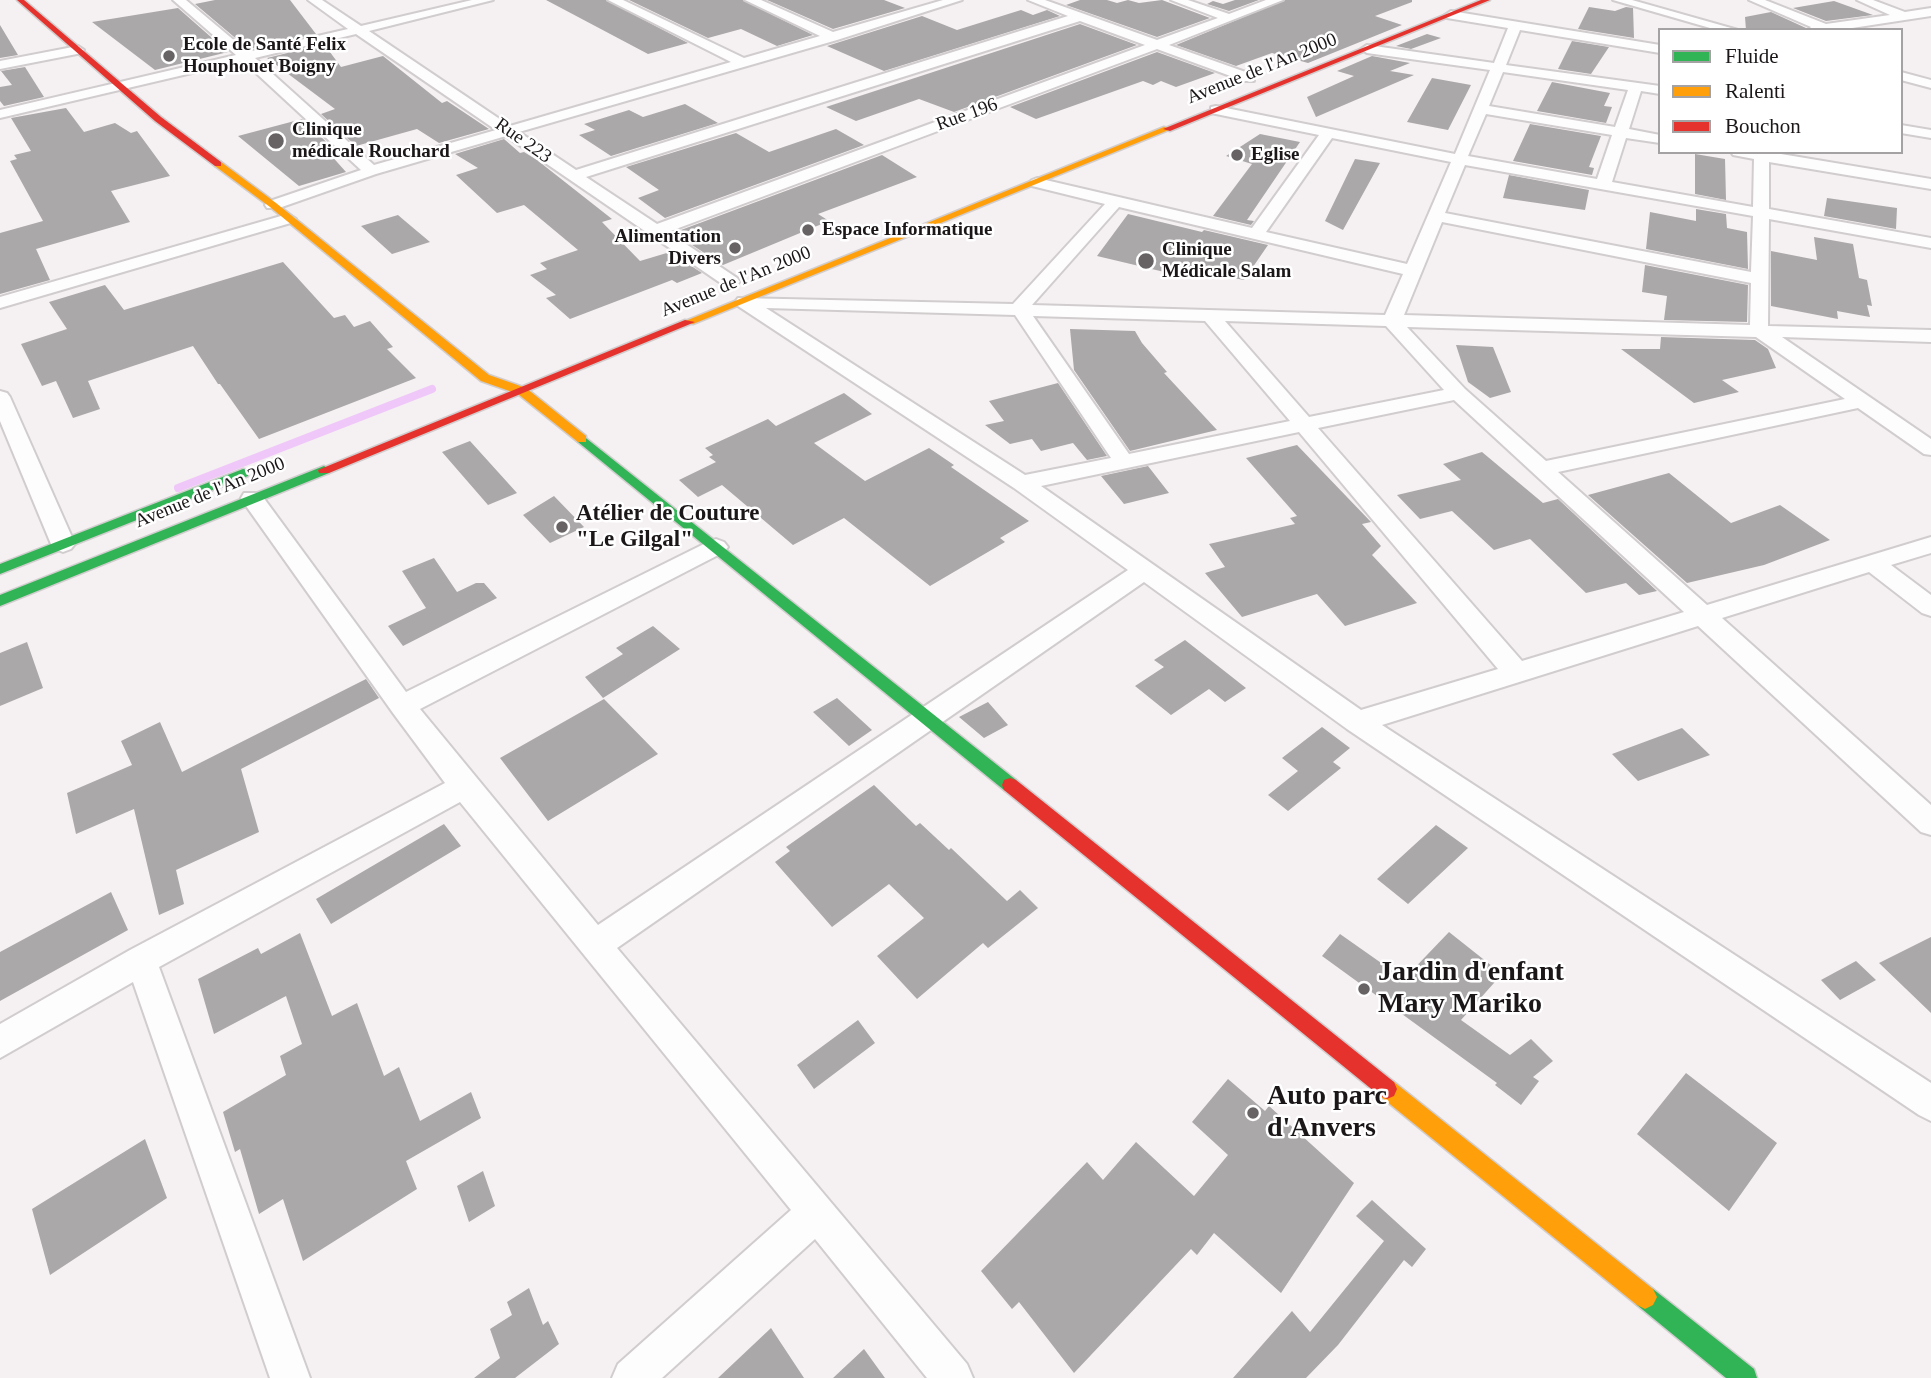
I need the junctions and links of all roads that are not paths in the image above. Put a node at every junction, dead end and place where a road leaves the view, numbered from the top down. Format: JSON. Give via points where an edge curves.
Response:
{"nodes":[{"id":1,"x":20,"y":0,"type":"edge"},
{"id":2,"x":179,"y":0,"type":"edge"},
{"id":3,"x":487,"y":0,"type":"edge"},
{"id":4,"x":614,"y":0,"type":"edge"},
{"id":5,"x":751,"y":0,"type":"edge"},
{"id":6,"x":956,"y":0,"type":"edge"},
{"id":7,"x":1034,"y":0,"type":"edge"},
{"id":8,"x":1177,"y":0,"type":"edge"},
{"id":9,"x":1277,"y":0,"type":"edge"},
{"id":10,"x":1487,"y":0,"type":"edge"},
{"id":11,"x":1619,"y":0,"type":"edge"},
{"id":12,"x":1755,"y":0,"type":"edge"},
{"id":13,"x":1863,"y":0,"type":"edge"},
{"id":14,"x":318,"y":1,"type":"edge"},
{"id":15,"x":1449,"y":7,"type":"edge"},
{"id":16,"x":1931,"y":12,"type":"edge"},
{"id":17,"x":1904,"y":16,"type":"junction"},
{"id":18,"x":1079,"y":17,"type":"junction"},
{"id":19,"x":1230,"y":18,"type":"junction"},
{"id":20,"x":1931,"y":26,"type":"edge"},
{"id":21,"x":1515,"y":27,"type":"junction"},
{"id":22,"x":1724,"y":28,"type":"edge"},
{"id":23,"x":1817,"y":28,"type":"edge"},
{"id":24,"x":1826,"y":28,"type":"edge"},
{"id":25,"x":359,"y":30,"type":"junction"},
{"id":26,"x":833,"y":37,"type":"junction"},
{"id":27,"x":1156,"y":44,"type":"junction"},
{"id":28,"x":1367,"y":49,"type":"junction"},
{"id":29,"x":1658,"y":49,"type":"edge"},
{"id":30,"x":78,"y":50,"type":"junction"},
{"id":31,"x":245,"y":56,"type":"junction"},
{"id":32,"x":744,"y":63,"type":"junction"},
{"id":33,"x":0,"y":65,"type":"edge"},
{"id":34,"x":1498,"y":67,"type":"junction"},
{"id":35,"x":1903,"y":77,"type":"edge"},
{"id":36,"x":1249,"y":78,"type":"junction"},
{"id":37,"x":1931,"y":84,"type":"edge"},
{"id":38,"x":119,"y":86,"type":"junction"},
{"id":39,"x":1636,"y":87,"type":"junction"},
{"id":40,"x":1658,"y":90,"type":"edge"},
{"id":41,"x":1481,"y":109,"type":"junction"},
{"id":42,"x":1216,"y":110,"type":"junction"},
{"id":43,"x":0,"y":114,"type":"edge"},
{"id":44,"x":1903,"y":129,"type":"edge"},
{"id":45,"x":508,"y":130,"type":"junction"},
{"id":46,"x":1620,"y":132,"type":"junction"},
{"id":47,"x":1328,"y":133,"type":"junction"},
{"id":48,"x":1931,"y":134,"type":"edge"},
{"id":49,"x":1658,"y":139,"type":"edge"},
{"id":50,"x":1762,"y":154,"type":"edge"},
{"id":51,"x":1459,"y":159,"type":"junction"},
{"id":52,"x":371,"y":171,"type":"junction"},
{"id":53,"x":1013,"y":174,"type":"dead end"},
{"id":54,"x":573,"y":176,"type":"junction"},
{"id":55,"x":1037,"y":183,"type":"junction"},
{"id":56,"x":1931,"y":184,"type":"edge"},
{"id":57,"x":1603,"y":185,"type":"junction"},
{"id":58,"x":1115,"y":202,"type":"junction"},
{"id":59,"x":273,"y":205,"type":"junction"},
{"id":60,"x":1761,"y":213,"type":"junction"},
{"id":61,"x":1436,"y":216,"type":"junction"},
{"id":62,"x":288,"y":219,"type":"junction"},
{"id":63,"x":657,"y":230,"type":"junction"},
{"id":64,"x":1256,"y":234,"type":"junction"},
{"id":65,"x":1931,"y":243,"type":"edge"},
{"id":66,"x":1413,"y":271,"type":"junction"},
{"id":67,"x":1760,"y":279,"type":"junction"},
{"id":68,"x":731,"y":282,"type":"dead end"},
{"id":69,"x":744,"y":302,"type":"junction"},
{"id":70,"x":0,"y":303,"type":"edge"},
{"id":71,"x":1019,"y":308,"type":"junction"},
{"id":72,"x":1210,"y":315,"type":"junction"},
{"id":73,"x":1392,"y":321,"type":"junction"},
{"id":74,"x":1759,"y":330,"type":"junction"},
{"id":75,"x":1931,"y":336,"type":"edge"},
{"id":76,"x":511,"y":368,"type":"dead end"},
{"id":77,"x":479,"y":380,"type":"junction"},
{"id":78,"x":522,"y":391,"type":"junction"},
{"id":79,"x":1458,"y":393,"type":"junction"},
{"id":80,"x":1862,"y":401,"type":"junction"},
{"id":81,"x":1,"y":404,"type":"edge"},
{"id":82,"x":1305,"y":425,"type":"junction"},
{"id":83,"x":1931,"y":449,"type":"edge"},
{"id":84,"x":1124,"y":462,"type":"junction"},
{"id":85,"x":1541,"y":469,"type":"junction"},
{"id":86,"x":254,"y":483,"type":"junction"},
{"id":87,"x":1022,"y":483,"type":"junction"},
{"id":88,"x":63,"y":544,"type":"junction"},
{"id":89,"x":1931,"y":545,"type":"edge"},
{"id":90,"x":716,"y":547,"type":"junction"},
{"id":91,"x":1872,"y":564,"type":"junction"},
{"id":92,"x":0,"y":569,"type":"edge"},
{"id":93,"x":1145,"y":570,"type":"junction"},
{"id":94,"x":0,"y":601,"type":"edge"},
{"id":95,"x":1931,"y":607,"type":"edge"},
{"id":96,"x":1702,"y":616,"type":"junction"},
{"id":97,"x":1517,"y":673,"type":"junction"},
{"id":98,"x":402,"y":706,"type":"junction"},
{"id":99,"x":928,"y":719,"type":"junction"},
{"id":100,"x":1357,"y":722,"type":"junction"},
{"id":101,"x":464,"y":786,"type":"junction"},
{"id":102,"x":1931,"y":823,"type":"edge"},
{"id":103,"x":597,"y":944,"type":"junction"},
{"id":104,"x":141,"y":960,"type":"junction"},
{"id":105,"x":0,"y":1042,"type":"edge"},
{"id":106,"x":1931,"y":1103,"type":"edge"},
{"id":107,"x":816,"y":1213,"type":"junction"},
{"id":108,"x":1723,"y":1371,"type":"edge"},
{"id":109,"x":290,"y":1378,"type":"edge"},
{"id":110,"x":632,"y":1378,"type":"edge"},
{"id":111,"x":953,"y":1378,"type":"edge"}],
"edges":[{"from":1,"to":30,"type":"main road"},
{"from":2,"to":31,"type":"street"},
{"from":3,"to":25,"type":"street"},
{"from":4,"to":32,"type":"street"},
{"from":5,"to":26,"type":"street"},
{"from":6,"to":26,"type":"street"},
{"from":7,"to":18,"type":"street"},
{"from":8,"to":19,"type":"street"},
{"from":9,"to":19,"type":"street","name":"Rue 196"},
{"from":10,"to":15,"type":"main road","name":"Avenue de l'An 2000"},
{"from":11,"to":22,"type":"street"},
{"from":12,"to":23,"type":"street"},
{"from":13,"to":17,"type":"street"},
{"from":14,"to":25,"type":"street","name":"Rue 223"},
{"from":15,"to":21,"type":"street"},
{"from":15,"to":28,"type":"main road","name":"Avenue de l'An 2000"},
{"from":15,"to":36,"type":"main road","name":"Avenue de l'An 2000"},
{"from":16,"to":17,"type":"street"},
{"from":17,"to":20,"type":"street"},
{"from":17,"to":24,"type":"street"},
{"from":18,"to":27,"type":"street"},
{"from":18,"to":54,"type":"street"},
{"from":19,"to":27,"type":"street","name":"Rue 196"},
{"from":21,"to":29,"type":"street"},
{"from":21,"to":34,"type":"street"},
{"from":25,"to":31,"type":"street"},
{"from":25,"to":45,"type":"street","name":"Rue 223"},
{"from":26,"to":32,"type":"street"},
{"from":27,"to":36,"type":"street"},
{"from":27,"to":63,"type":"street","name":"Rue 196"},
{"from":28,"to":34,"type":"street"},
{"from":28,"to":42,"type":"main road","name":"Avenue de l'An 2000"},
{"from":30,"to":33,"type":"street"},
{"from":30,"to":38,"type":"main road"},
{"from":31,"to":38,"type":"street"},
{"from":31,"to":52,"type":"street"},
{"from":32,"to":45,"type":"street"},
{"from":34,"to":39,"type":"street"},
{"from":34,"to":41,"type":"street"},
{"from":35,"to":37,"type":"street"},
{"from":36,"to":53,"type":"main road","name":"Avenue de l'An 2000"},
{"from":38,"to":43,"type":"street"},
{"from":38,"to":59,"type":"main road"},
{"from":39,"to":40,"type":"street"},
{"from":39,"to":46,"type":"street"},
{"from":41,"to":46,"type":"street"},
{"from":41,"to":51,"type":"street"},
{"from":42,"to":47,"type":"street"},
{"from":42,"to":55,"type":"main road","name":"Avenue de l'An 2000"},
{"from":44,"to":48,"type":"street"},
{"from":45,"to":52,"type":"street"},
{"from":45,"to":54,"type":"street","name":"Rue 223"},
{"from":46,"to":49,"type":"street"},
{"from":46,"to":57,"type":"street"},
{"from":47,"to":51,"type":"street"},
{"from":47,"to":64,"type":"street"},
{"from":50,"to":56,"type":"street"},
{"from":50,"to":60,"type":"street"},
{"from":51,"to":57,"type":"street"},
{"from":51,"to":61,"type":"street"},
{"from":52,"to":59,"type":"street"},
{"from":54,"to":63,"type":"street","name":"Rue 223"},
{"from":55,"to":58,"type":"street"},
{"from":55,"to":69,"type":"main road","name":"Avenue de l'An 2000"},
{"from":57,"to":60,"type":"street"},
{"from":58,"to":64,"type":"street"},
{"from":58,"to":71,"type":"street"},
{"from":59,"to":62,"type":"main road"},
{"from":60,"to":65,"type":"street"},
{"from":60,"to":67,"type":"street"},
{"from":61,"to":66,"type":"street"},
{"from":61,"to":67,"type":"street"},
{"from":62,"to":70,"type":"street"},
{"from":62,"to":77,"type":"main road"},
{"from":63,"to":68,"type":"street","name":"Rue 223"},
{"from":64,"to":66,"type":"street"},
{"from":66,"to":73,"type":"street"},
{"from":67,"to":74,"type":"street"},
{"from":69,"to":71,"type":"street"},
{"from":69,"to":78,"type":"main road","name":"Avenue de l'An 2000"},
{"from":69,"to":87,"type":"street"},
{"from":71,"to":72,"type":"street"},
{"from":71,"to":84,"type":"street"},
{"from":72,"to":73,"type":"street"},
{"from":72,"to":82,"type":"street"},
{"from":73,"to":74,"type":"street"},
{"from":73,"to":79,"type":"street"},
{"from":74,"to":75,"type":"street"},
{"from":74,"to":80,"type":"street"},
{"from":76,"to":77,"type":"main road"},
{"from":77,"to":78,"type":"main road"},
{"from":78,"to":86,"type":"main road","name":"Avenue de l'An 2000"},
{"from":78,"to":90,"type":"main road"},
{"from":79,"to":82,"type":"street"},
{"from":79,"to":85,"type":"street"},
{"from":80,"to":83,"type":"street"},
{"from":80,"to":85,"type":"street"},
{"from":81,"to":88,"type":"street"},
{"from":82,"to":84,"type":"street"},
{"from":82,"to":97,"type":"street"},
{"from":84,"to":87,"type":"street"},
{"from":85,"to":96,"type":"street"},
{"from":86,"to":88,"type":"main road","name":"Avenue de l'An 2000"},
{"from":86,"to":94,"type":"main road","name":"Avenue de l'An 2000"},
{"from":86,"to":98,"type":"street"},
{"from":87,"to":93,"type":"street"},
{"from":88,"to":92,"type":"main road","name":"Avenue de l'An 2000"},
{"from":89,"to":91,"type":"street"},
{"from":90,"to":98,"type":"street"},
{"from":90,"to":99,"type":"main road"},
{"from":91,"to":95,"type":"street"},
{"from":91,"to":96,"type":"street"},
{"from":93,"to":99,"type":"street"},
{"from":93,"to":100,"type":"street"},
{"from":96,"to":97,"type":"street"},
{"from":96,"to":102,"type":"street"},
{"from":97,"to":100,"type":"street"},
{"from":98,"to":101,"type":"street"},
{"from":99,"to":103,"type":"street"},
{"from":99,"to":108,"type":"main road"},
{"from":100,"to":106,"type":"street"},
{"from":101,"to":103,"type":"street"},
{"from":101,"to":104,"type":"street"},
{"from":103,"to":107,"type":"street"},
{"from":104,"to":105,"type":"street"},
{"from":104,"to":109,"type":"street"},
{"from":107,"to":110,"type":"street"},
{"from":107,"to":111,"type":"street"}]}
